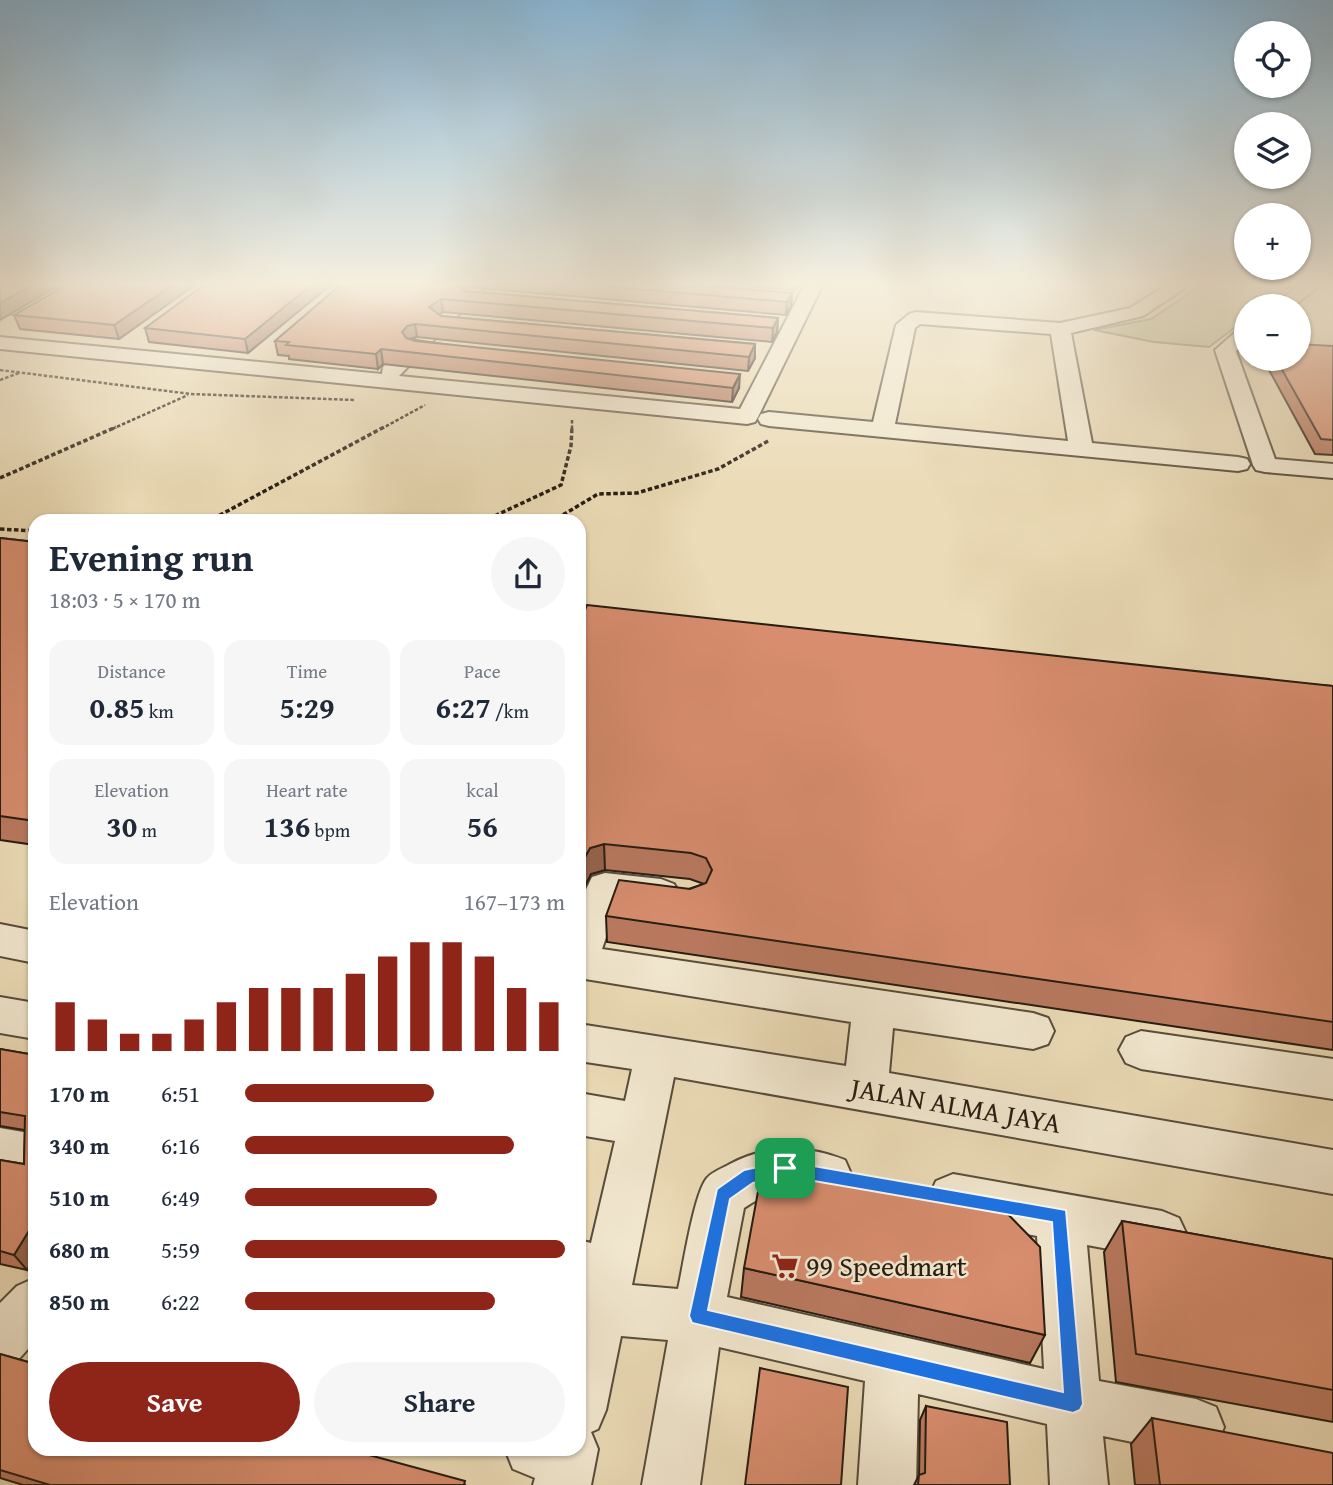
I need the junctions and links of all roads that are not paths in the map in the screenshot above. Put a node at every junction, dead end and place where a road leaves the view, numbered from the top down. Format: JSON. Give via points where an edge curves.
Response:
{"nodes":[{"id":1,"x":101,"y":351,"type":"edge"},
{"id":2,"x":119,"y":351,"type":"edge"},
{"id":3,"x":265,"y":351,"type":"edge"},
{"id":4,"x":412,"y":351,"type":"edge"},
{"id":5,"x":773,"y":351,"type":"edge"},
{"id":6,"x":900,"y":351,"type":"edge"},
{"id":7,"x":1064,"y":351,"type":"edge"},
{"id":8,"x":1225,"y":351,"type":"edge"},
{"id":9,"x":782,"y":352,"type":"joint"},
{"id":10,"x":115,"y":354,"type":"junction"},
{"id":11,"x":247,"y":367,"type":"junction"},
{"id":12,"x":738,"y":379,"type":"edge"},
{"id":13,"x":382,"y":381,"type":"junction"},
{"id":14,"x":765,"y":382,"type":"junction"},
{"id":15,"x":765,"y":424,"type":"junction"},
{"id":16,"x":883,"y":428,"type":"junction"},
{"id":17,"x":1081,"y":448,"type":"junction"},
{"id":18,"x":1238,"y":464,"type":"dead end"},
{"id":19,"x":1333,"y":471,"type":"edge"},
{"id":20,"x":690,"y":897,"type":"edge"},
{"id":21,"x":586,"y":937,"type":"edge"},
{"id":22,"x":0,"y":940,"type":"edge"},
{"id":23,"x":28,"y":946,"type":"edge"},
{"id":24,"x":586,"y":963,"type":"edge"},
{"id":25,"x":874,"y":1008,"type":"junction"},
{"id":26,"x":0,"y":1015,"type":"edge"},
{"id":27,"x":28,"y":1020,"type":"edge"},
{"id":28,"x":1033,"y":1031,"type":"dead end"},
{"id":29,"x":586,"y":1043,"type":"edge"},
{"id":30,"x":1141,"y":1050,"type":"dead end"},
{"id":31,"x":657,"y":1056,"type":"junction"},
{"id":32,"x":1333,"y":1079,"type":"edge"},
{"id":33,"x":865,"y":1089,"type":"junction"},
{"id":34,"x":586,"y":1115,"type":"edge"},
{"id":35,"x":642,"y":1125,"type":"junction"},
{"id":36,"x":0,"y":1150,"type":"edge"},
{"id":37,"x":28,"y":1155,"type":"edge"},
{"id":38,"x":1333,"y":1172,"type":"edge"},
{"id":39,"x":1060,"y":1216,"type":"junction"},
{"id":40,"x":1210,"y":1244,"type":"edge"},
{"id":41,"x":597,"y":1282,"type":"edge"},
{"id":42,"x":698,"y":1316,"type":"junction"},
{"id":43,"x":586,"y":1336,"type":"edge"},
{"id":44,"x":892,"y":1360,"type":"junction"},
{"id":45,"x":1073,"y":1404,"type":"junction"},
{"id":46,"x":1237,"y":1435,"type":"edge"},
{"id":47,"x":671,"y":1485,"type":"edge"},
{"id":48,"x":887,"y":1485,"type":"edge"},
{"id":49,"x":1079,"y":1485,"type":"edge"}],
"edges":[{"from":1,"to":10,"type":"street"},
{"from":2,"to":10,"type":"street"},
{"from":3,"to":11,"type":"street"},
{"from":4,"to":13,"type":"street"},
{"from":5,"to":9,"type":"street"},
{"from":6,"to":16,"type":"street"},
{"from":7,"to":17,"type":"street"},
{"from":8,"to":19,"type":"street","via":[[1265,465]]},
{"from":9,"to":14,"type":"street"},
{"from":10,"to":11,"type":"street"},
{"from":11,"to":13,"type":"street"},
{"from":12,"to":14,"type":"street"},
{"from":13,"to":15,"type":"street"},
{"from":14,"to":15,"type":"street"},
{"from":15,"to":16,"type":"street"},
{"from":16,"to":17,"type":"street"},
{"from":17,"to":18,"type":"street"},
{"from":20,"to":21,"type":"street","via":[[604,887]]},
{"from":22,"to":23,"type":"street"},
{"from":24,"to":25,"type":"street"},
{"from":25,"to":28,"type":"street"},
{"from":25,"to":33,"type":"street"},
{"from":26,"to":27,"type":"street"},
{"from":29,"to":31,"type":"street","name":"JALAN ALMA JAYA"},
{"from":30,"to":32,"type":"street"},
{"from":31,"to":33,"type":"street","name":"JALAN ALMA JAYA"},
{"from":31,"to":35,"type":"street"},
{"from":33,"to":38,"type":"street","name":"JALAN ALMA JAYA"},
{"from":34,"to":35,"type":"street"},
{"from":35,"to":41,"type":"street"},
{"from":36,"to":37,"type":"street"},
{"from":39,"to":40,"type":"street"},
{"from":39,"to":42,"type":"street","via":[[785,1168],[750,1176],[723,1195]]},
{"from":39,"to":45,"type":"street"},
{"from":41,"to":42,"type":"street"},
{"from":41,"to":43,"type":"street"},
{"from":42,"to":44,"type":"street"},
{"from":42,"to":47,"type":"street"},
{"from":44,"to":45,"type":"street"},
{"from":44,"to":48,"type":"street"},
{"from":45,"to":46,"type":"street"},
{"from":45,"to":49,"type":"street"}]}
